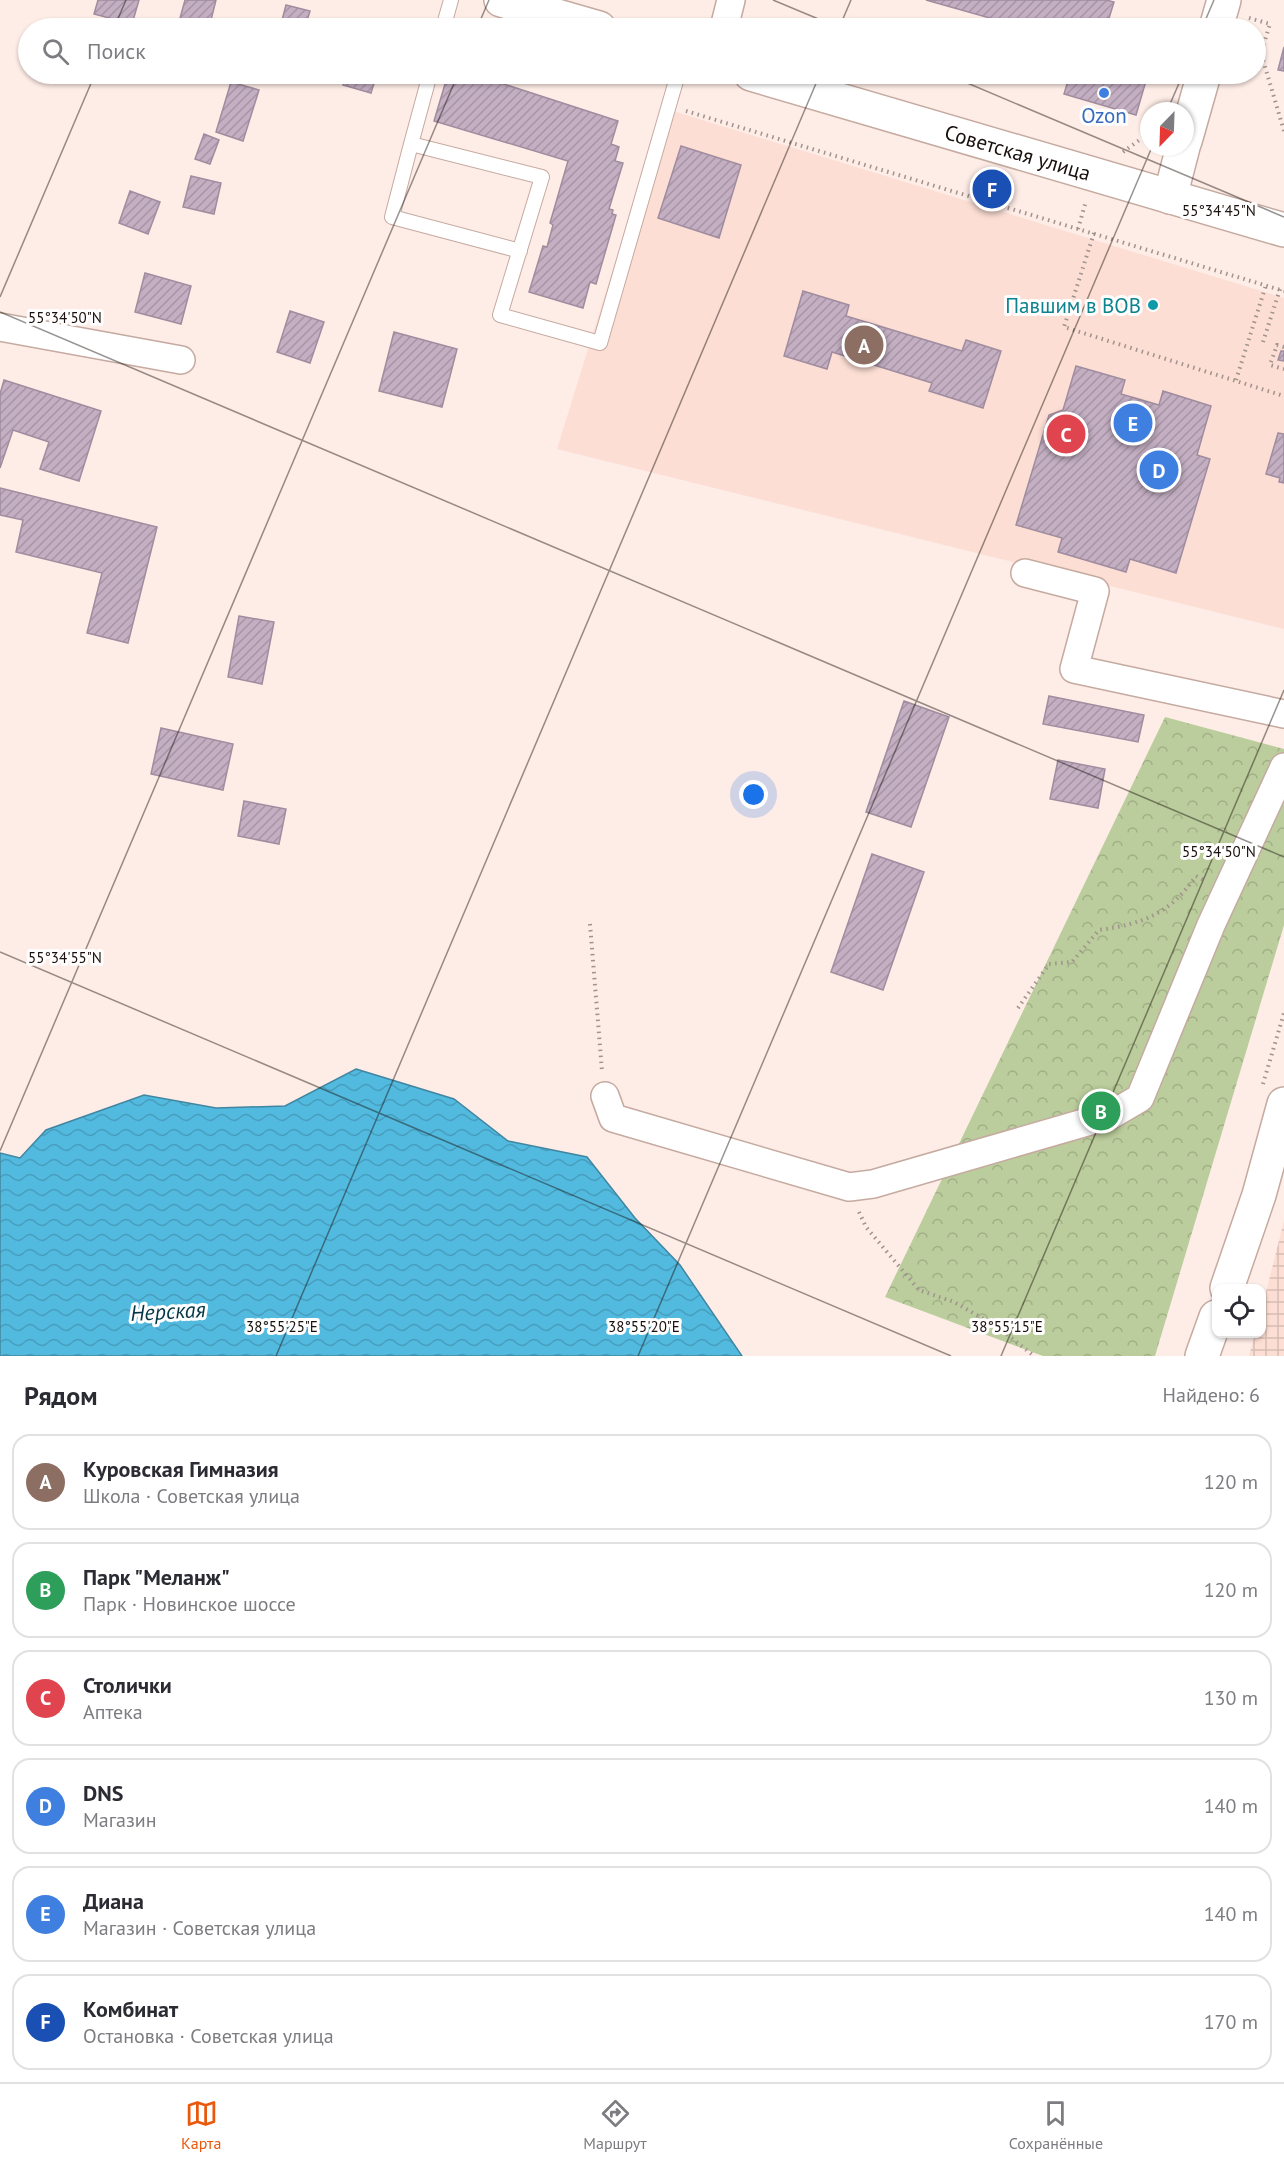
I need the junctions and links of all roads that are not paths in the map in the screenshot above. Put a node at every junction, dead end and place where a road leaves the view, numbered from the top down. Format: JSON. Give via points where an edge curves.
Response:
{"nodes":[{"id":1,"x":451,"y":0,"type":"edge"},
{"id":2,"x":501,"y":0,"type":"edge"},
{"id":3,"x":731,"y":0,"type":"edge"},
{"id":4,"x":446,"y":18,"type":"edge"},
{"id":5,"x":563,"y":18,"type":"edge"},
{"id":6,"x":726,"y":18,"type":"edge"},
{"id":7,"x":427,"y":84,"type":"edge"},
{"id":8,"x":675,"y":84,"type":"edge"},
{"id":9,"x":786,"y":84,"type":"edge"},
{"id":10,"x":1201,"y":84,"type":"edge"},
{"id":11,"x":1194,"y":109,"type":"edge"},
{"id":12,"x":411,"y":144,"type":"junction"},
{"id":13,"x":1181,"y":156,"type":"edge"},
{"id":14,"x":1170,"y":197,"type":"junction"},
{"id":15,"x":1284,"y":230,"type":"edge"},
{"id":16,"x":520,"y":251,"type":"junction"},
{"id":17,"x":0,"y":327,"type":"edge"},
{"id":18,"x":181,"y":360,"type":"dead end"},
{"id":19,"x":1025,"y":573,"type":"dead end"},
{"id":20,"x":1284,"y":714,"type":"edge"},
{"id":21,"x":1284,"y":767,"type":"edge"},
{"id":22,"x":605,"y":1096,"type":"road end"},
{"id":23,"x":1284,"y":1104,"type":"edge"},
{"id":24,"x":1228,"y":1284,"type":"edge"},
{"id":25,"x":1212,"y":1328,"type":"edge"},
{"id":26,"x":1202,"y":1356,"type":"edge"}],
"edges":[{"from":1,"to":4,"type":"lane"},
{"from":2,"to":5,"type":"street"},
{"from":3,"to":6,"type":"street"},
{"from":7,"to":12,"type":"lane"},
{"from":8,"to":16,"type":"lane","via":[[600,343],[500,315]]},
{"from":9,"to":14,"type":"street","name":"Советская улица"},
{"from":10,"to":11,"type":"street"},
{"from":12,"to":16,"type":"lane","via":[[392,217]]},
{"from":12,"to":16,"type":"lane","via":[[542,177]]},
{"from":13,"to":14,"type":"street"},
{"from":14,"to":15,"type":"street","name":"Советская улица"},
{"from":17,"to":18,"type":"street"},
{"from":19,"to":20,"type":"street","via":[[1095,591],[1074,669]]},
{"from":21,"to":22,"type":"street","via":[[1227,890],[1140,1098],[1111,1114],[873,1184],[849,1187],[613,1118]]},
{"from":23,"to":24,"type":"street"},
{"from":25,"to":26,"type":"street"}]}
